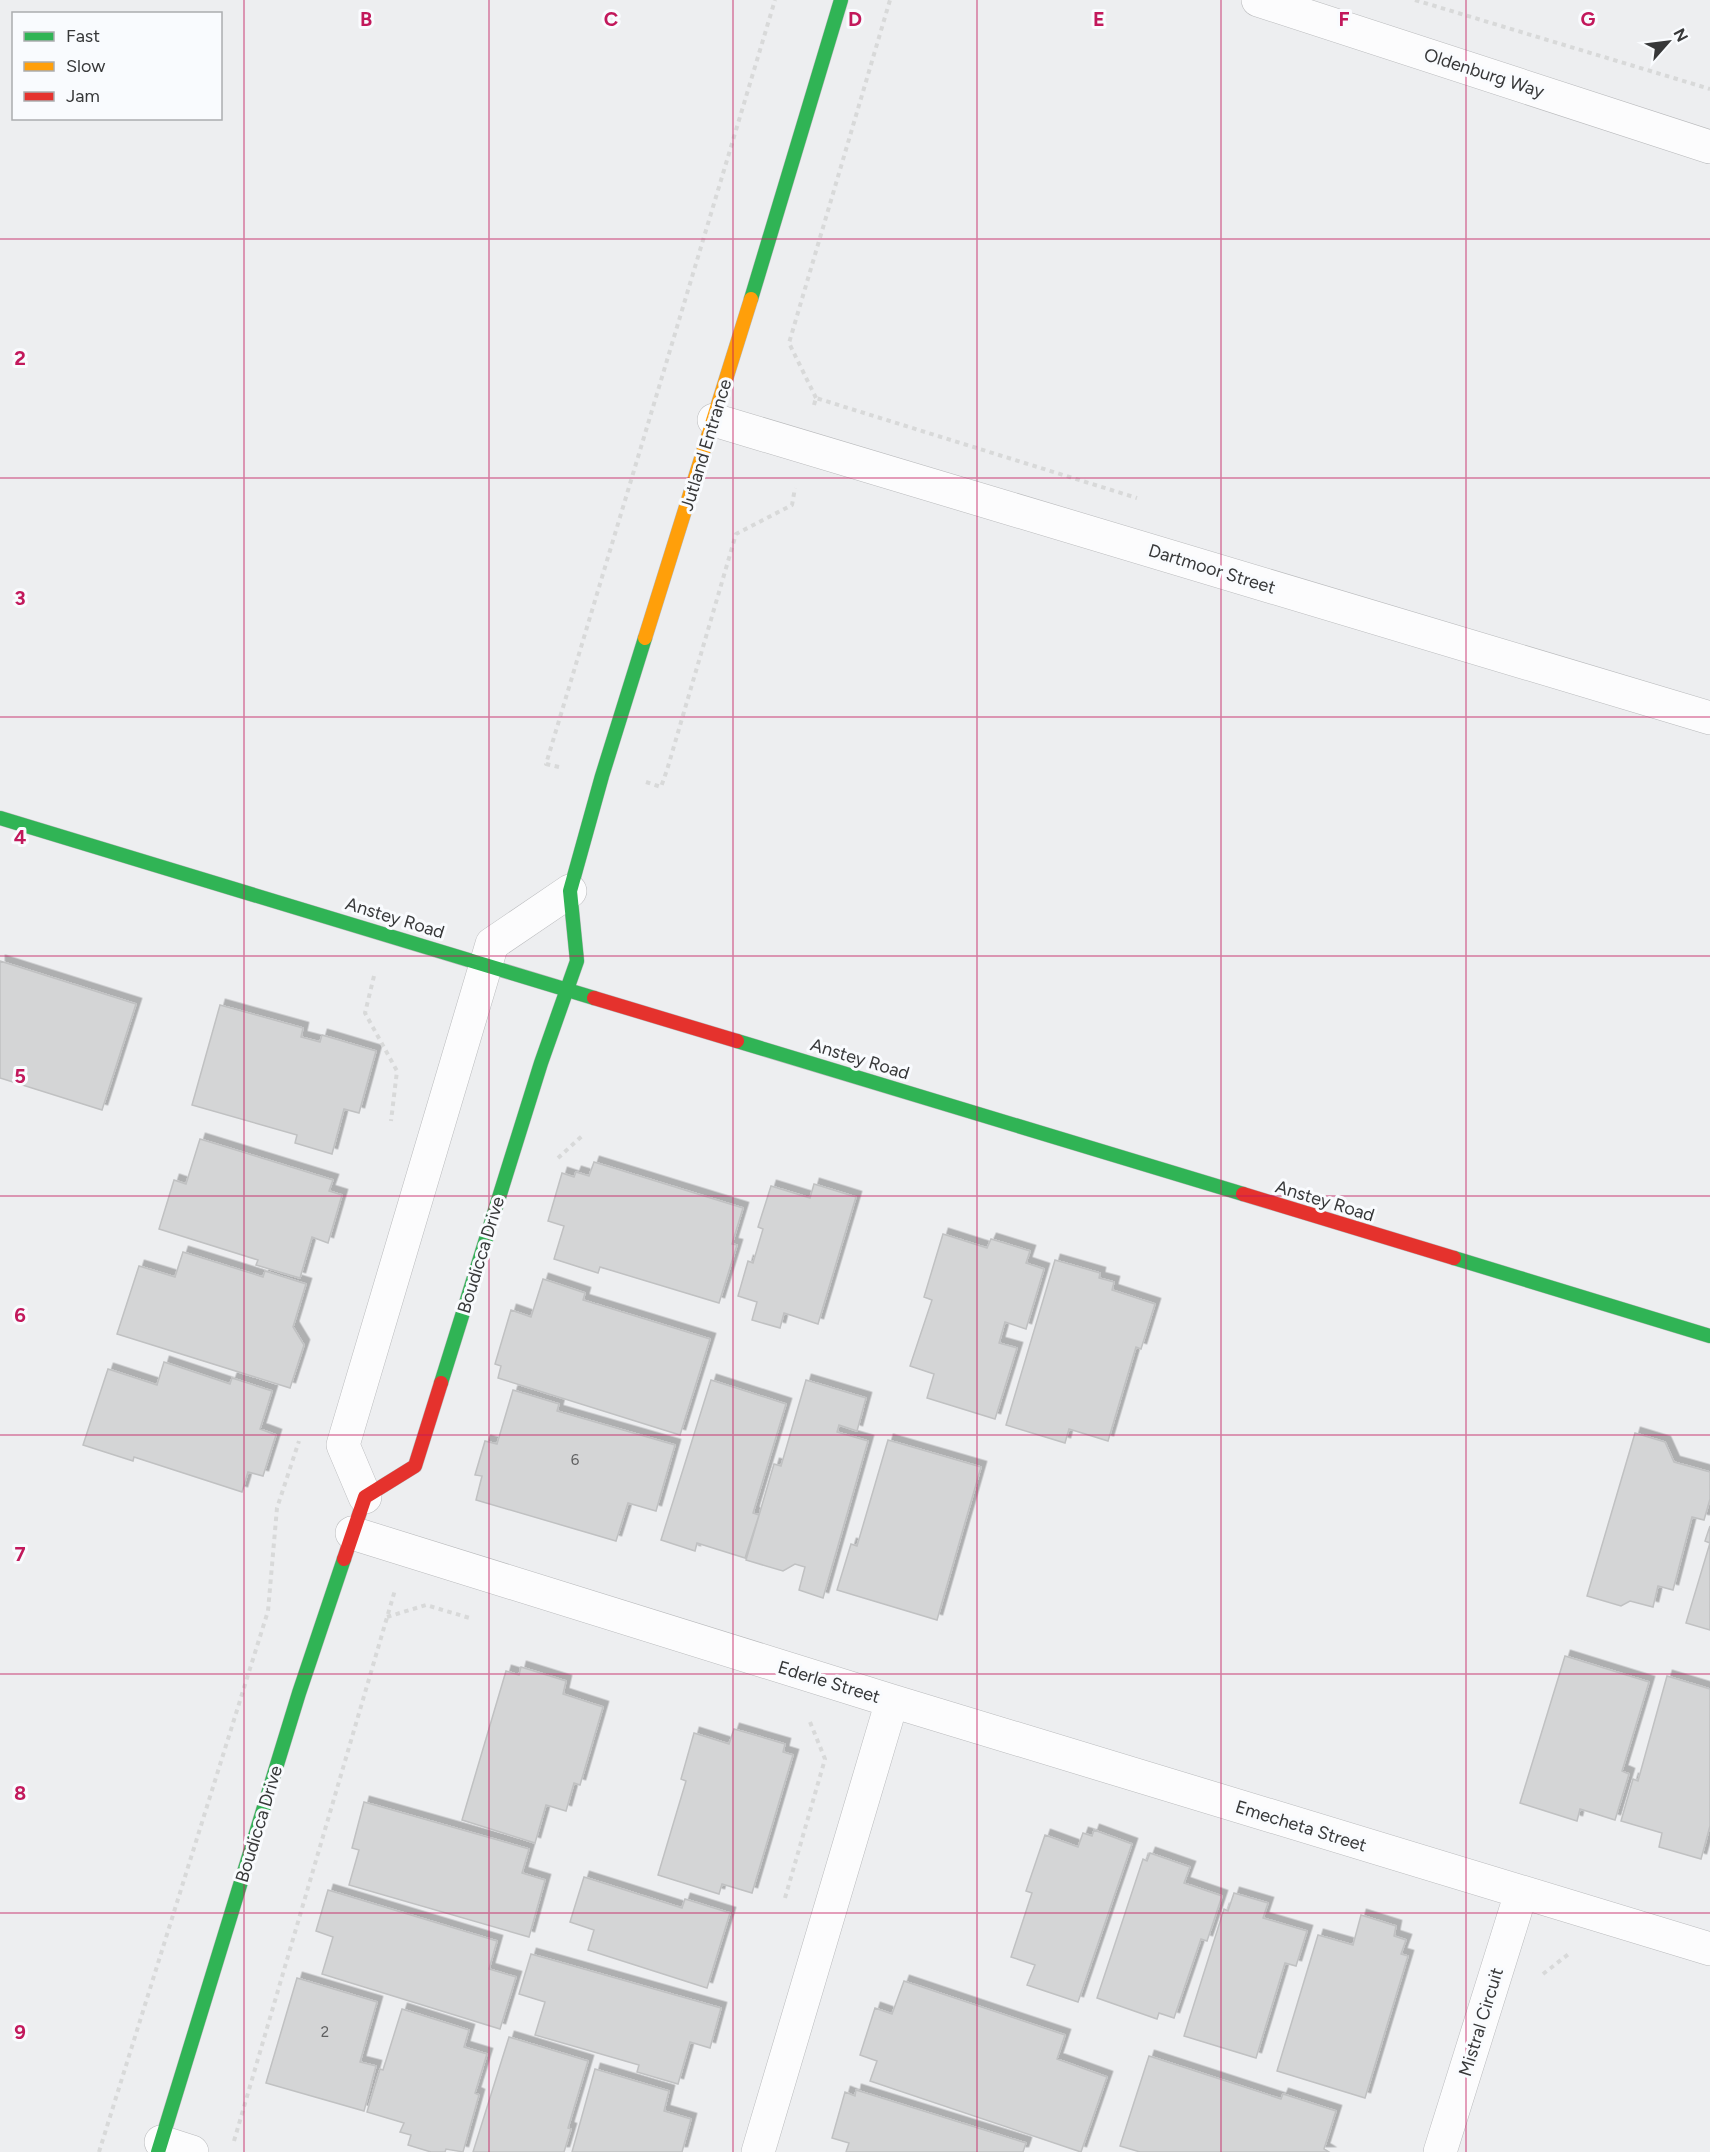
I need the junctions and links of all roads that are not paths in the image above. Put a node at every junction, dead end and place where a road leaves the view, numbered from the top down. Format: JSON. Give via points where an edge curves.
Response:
{"nodes":[{"id":1,"x":841,"y":0,"type":"edge"},
{"id":2,"x":1258,"y":0,"type":"edge"},
{"id":3,"x":1710,"y":147,"type":"edge"},
{"id":4,"x":714,"y":420,"type":"junction"},
{"id":5,"x":1710,"y":718,"type":"edge"},
{"id":6,"x":0,"y":818,"type":"edge"},
{"id":7,"x":570,"y":891,"type":"junction"},
{"id":8,"x":486,"y":964,"type":"junction"},
{"id":9,"x":567,"y":989,"type":"junction"},
{"id":10,"x":1710,"y":1336,"type":"edge"},
{"id":11,"x":365,"y":1497,"type":"junction"},
{"id":12,"x":352,"y":1533,"type":"junction"},
{"id":13,"x":892,"y":1701,"type":"junction"},
{"id":14,"x":1521,"y":1893,"type":"junction"},
{"id":15,"x":1710,"y":1949,"type":"edge"},
{"id":16,"x":159,"y":2147,"type":"edge"},
{"id":17,"x":192,"y":2152,"type":"edge"},
{"id":18,"x":758,"y":2152,"type":"edge"},
{"id":19,"x":1440,"y":2152,"type":"edge"}],
"edges":[{"from":1,"to":4,"type":"street","name":"Jutland Entrance"},
{"from":2,"to":3,"type":"street","name":"Oldenburg Way"},
{"from":4,"to":5,"type":"street","name":"Dartmoor Street"},
{"from":4,"to":7,"type":"street","name":"Jutland Entrance","via":[[602,776]]},
{"from":6,"to":8,"type":"street","name":"Anstey Road"},
{"from":7,"to":8,"type":"street","via":[[492,944]]},
{"from":7,"to":9,"type":"street","name":"Jutland Entrance","via":[[577,961]]},
{"from":8,"to":9,"type":"street","name":"Anstey Road"},
{"from":8,"to":11,"type":"street","via":[[343,1444]]},
{"from":9,"to":10,"type":"street","name":"Anstey Road"},
{"from":9,"to":11,"type":"street","name":"Boudicca Drive","via":[[415,1466]]},
{"from":11,"to":12,"type":"street","name":"Boudicca Drive"},
{"from":12,"to":13,"type":"street","name":"Ederle Street"},
{"from":12,"to":16,"type":"street","name":"Boudicca Drive"},
{"from":13,"to":14,"type":"street","name":"Emecheta Street"},
{"from":13,"to":18,"type":"street","name":"Ederle Street"},
{"from":14,"to":15,"type":"street","name":"Emecheta Street"},
{"from":14,"to":19,"type":"street","name":"Mistral Circuit"},
{"from":16,"to":17,"type":"street"}]}
